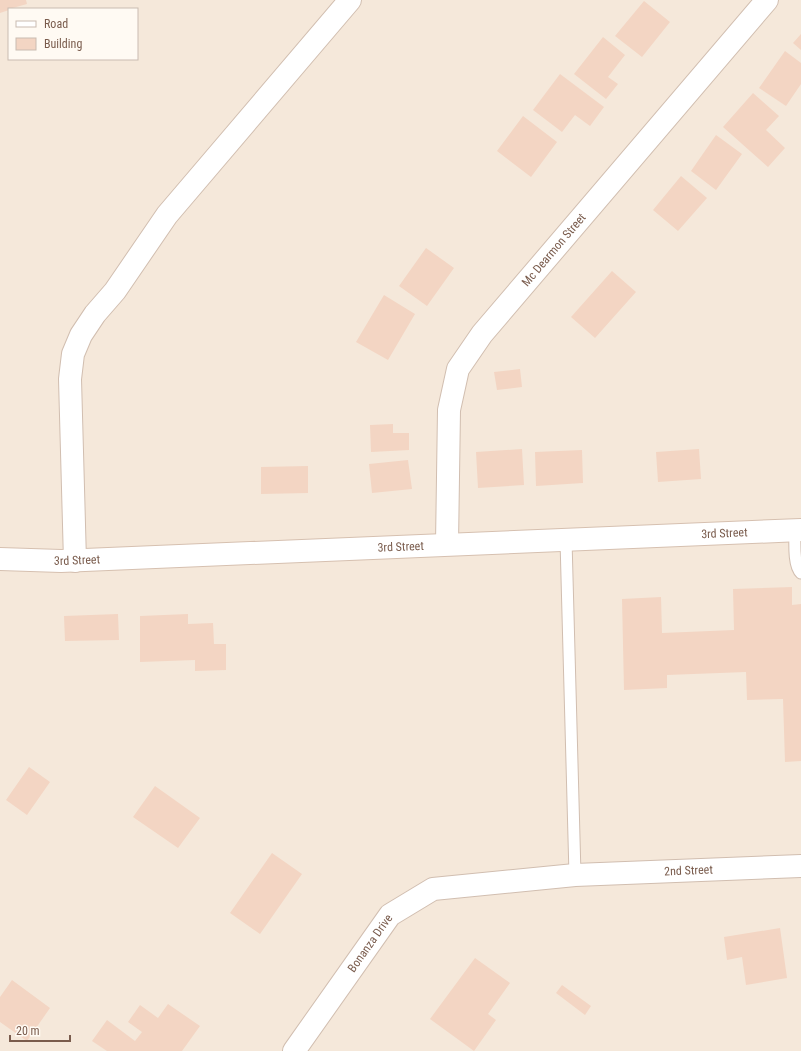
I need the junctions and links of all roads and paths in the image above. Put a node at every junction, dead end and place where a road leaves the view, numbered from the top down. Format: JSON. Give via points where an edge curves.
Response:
{"nodes":[{"id":1,"x":350,"y":0,"type":"edge"},
{"id":2,"x":767,"y":0,"type":"edge"},
{"id":3,"x":798,"y":530,"type":"edge"},
{"id":4,"x":566,"y":540,"type":"junction"},
{"id":5,"x":447,"y":544,"type":"junction"},
{"id":6,"x":0,"y":559,"type":"edge"},
{"id":7,"x":75,"y":561,"type":"junction"},
{"id":8,"x":801,"y":573,"type":"edge"},
{"id":9,"x":801,"y":866,"type":"edge"},
{"id":10,"x":575,"y":875,"type":"junction"},
{"id":11,"x":294,"y":1051,"type":"edge"}],
"edges":[{"from":1,"to":7,"type":"street","via":[[167,215],[115,291],[81,335],[73,354],[70,380]]},
{"from":2,"to":5,"type":"street","name":"Mc Dearmon Street","via":[[487,328],[458,369],[449,410]]},
{"from":3,"to":4,"type":"street","name":"3rd Street"},
{"from":3,"to":8,"type":"lane","via":[[796,562]]},
{"from":4,"to":5,"type":"street","name":"3rd Street"},
{"from":4,"to":10,"type":"lane"},
{"from":5,"to":7,"type":"street","name":"3rd Street"},
{"from":6,"to":7,"type":"street","name":"3rd Street"},
{"from":9,"to":10,"type":"street","name":"2nd Street"},
{"from":10,"to":11,"type":"street","name":"Bonanza Drive","via":[[433,889],[390,915]]}]}
